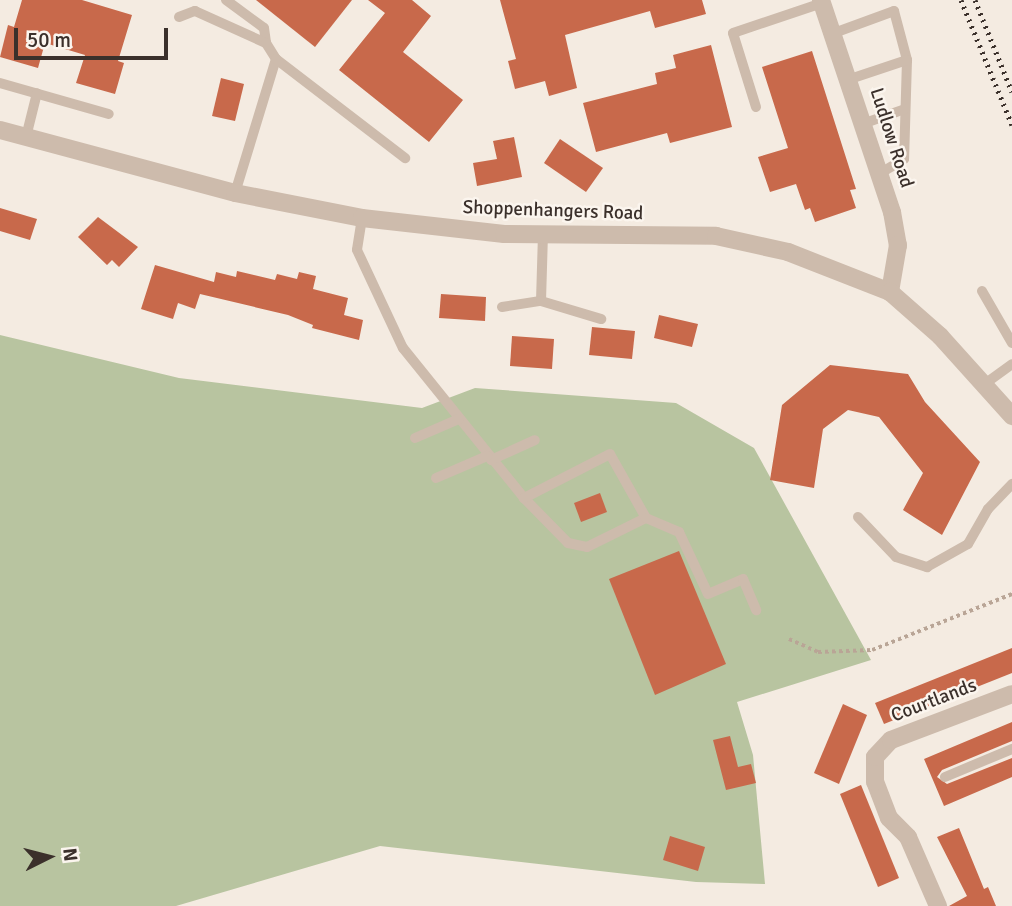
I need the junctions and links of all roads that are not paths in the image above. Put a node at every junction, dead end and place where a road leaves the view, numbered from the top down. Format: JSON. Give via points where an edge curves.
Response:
{"nodes":[{"id":1,"x":226,"y":0,"type":"edge"},
{"id":2,"x":822,"y":1,"type":"edge"},
{"id":3,"x":179,"y":17,"type":"dead end"},
{"id":4,"x":834,"y":33,"type":"junction"},
{"id":5,"x":266,"y":43,"type":"junction"},
{"id":6,"x":276,"y":59,"type":"junction"},
{"id":7,"x":906,"y":60,"type":"junction"},
{"id":8,"x":850,"y":79,"type":"junction"},
{"id":9,"x":0,"y":83,"type":"edge"},
{"id":10,"x":37,"y":93,"type":"junction"},
{"id":11,"x":756,"y":107,"type":"dead end"},
{"id":12,"x":905,"y":109,"type":"junction"},
{"id":13,"x":109,"y":114,"type":"dead end"},
{"id":14,"x":865,"y":123,"type":"junction"},
{"id":15,"x":0,"y":130,"type":"edge"},
{"id":16,"x":26,"y":137,"type":"junction"},
{"id":17,"x":405,"y":158,"type":"dead end"},
{"id":18,"x":881,"y":173,"type":"junction"},
{"id":19,"x":235,"y":192,"type":"junction"},
{"id":20,"x":362,"y":218,"type":"junction"},
{"id":21,"x":542,"y":235,"type":"junction"},
{"id":22,"x":982,"y":291,"type":"dead end"},
{"id":23,"x":890,"y":292,"type":"junction"},
{"id":24,"x":541,"y":301,"type":"junction"},
{"id":25,"x":502,"y":307,"type":"dead end"},
{"id":26,"x":601,"y":318,"type":"dead end"},
{"id":27,"x":1012,"y":343,"type":"edge"},
{"id":28,"x":1012,"y":364,"type":"edge"},
{"id":29,"x":986,"y":383,"type":"junction"},
{"id":30,"x":1012,"y":416,"type":"edge"},
{"id":31,"x":459,"y":419,"type":"junction"},
{"id":32,"x":415,"y":438,"type":"dead end"},
{"id":33,"x":535,"y":440,"type":"dead end"},
{"id":34,"x":489,"y":458,"type":"junction"},
{"id":35,"x":436,"y":478,"type":"dead end"},
{"id":36,"x":1012,"y":484,"type":"edge"},
{"id":37,"x":524,"y":498,"type":"junction"},
{"id":38,"x":858,"y":517,"type":"dead end"},
{"id":39,"x":646,"y":518,"type":"junction"},
{"id":40,"x":756,"y":610,"type":"dead end"},
{"id":41,"x":1012,"y":694,"type":"edge"},
{"id":42,"x":1012,"y":749,"type":"edge"},
{"id":43,"x":945,"y":777,"type":"dead end"},
{"id":44,"x":938,"y":906,"type":"edge"}],
"edges":[{"from":1,"to":5,"type":"lane","via":[[264,28]]},
{"from":2,"to":4,"type":"street","name":"Ludlow Road"},
{"from":2,"to":11,"type":"lane","via":[[733,33]]},
{"from":3,"to":5,"type":"lane","via":[[195,11]]},
{"from":4,"to":7,"type":"lane","via":[[894,11]]},
{"from":4,"to":8,"type":"street","name":"Ludlow Road"},
{"from":5,"to":6,"type":"lane"},
{"from":6,"to":17,"type":"lane"},
{"from":6,"to":19,"type":"lane"},
{"from":7,"to":8,"type":"lane"},
{"from":7,"to":12,"type":"lane"},
{"from":8,"to":14,"type":"street","name":"Ludlow Road"},
{"from":9,"to":10,"type":"lane"},
{"from":10,"to":13,"type":"lane"},
{"from":10,"to":16,"type":"lane"},
{"from":12,"to":14,"type":"lane"},
{"from":12,"to":18,"type":"lane","via":[[904,159]]},
{"from":14,"to":18,"type":"street","name":"Ludlow Road"},
{"from":15,"to":16,"type":"street","name":"Shoppenhangers Road"},
{"from":16,"to":19,"type":"street","name":"Shoppenhangers Road"},
{"from":18,"to":23,"type":"street","name":"Ludlow Road","via":[[898,245]]},
{"from":19,"to":20,"type":"street","name":"Shoppenhangers Road"},
{"from":20,"to":21,"type":"street","name":"Shoppenhangers Road"},
{"from":20,"to":31,"type":"lane","via":[[357,250],[403,348]]},
{"from":21,"to":23,"type":"street","name":"Shoppenhangers Road","via":[[716,236],[788,251]]},
{"from":21,"to":24,"type":"lane"},
{"from":22,"to":27,"type":"lane"},
{"from":23,"to":29,"type":"street","name":"Shoppenhangers Road"},
{"from":24,"to":25,"type":"lane"},
{"from":24,"to":26,"type":"lane"},
{"from":28,"to":29,"type":"lane"},
{"from":29,"to":30,"type":"street","name":"Shoppenhangers Road"},
{"from":31,"to":32,"type":"lane"},
{"from":31,"to":34,"type":"lane"},
{"from":33,"to":34,"type":"lane"},
{"from":34,"to":35,"type":"lane"},
{"from":34,"to":37,"type":"lane"},
{"from":36,"to":38,"type":"lane","via":[[988,509],[968,544],[927,567],[896,557]]},
{"from":37,"to":39,"type":"lane","via":[[568,543],[587,547]]},
{"from":37,"to":39,"type":"lane","via":[[610,454]]},
{"from":39,"to":40,"type":"lane","via":[[679,532],[708,594],[743,579]]},
{"from":41,"to":44,"type":"street","name":"Courtlands","via":[[891,740],[875,757],[875,782],[889,818],[908,837]]},
{"from":42,"to":43,"type":"lane"}]}
